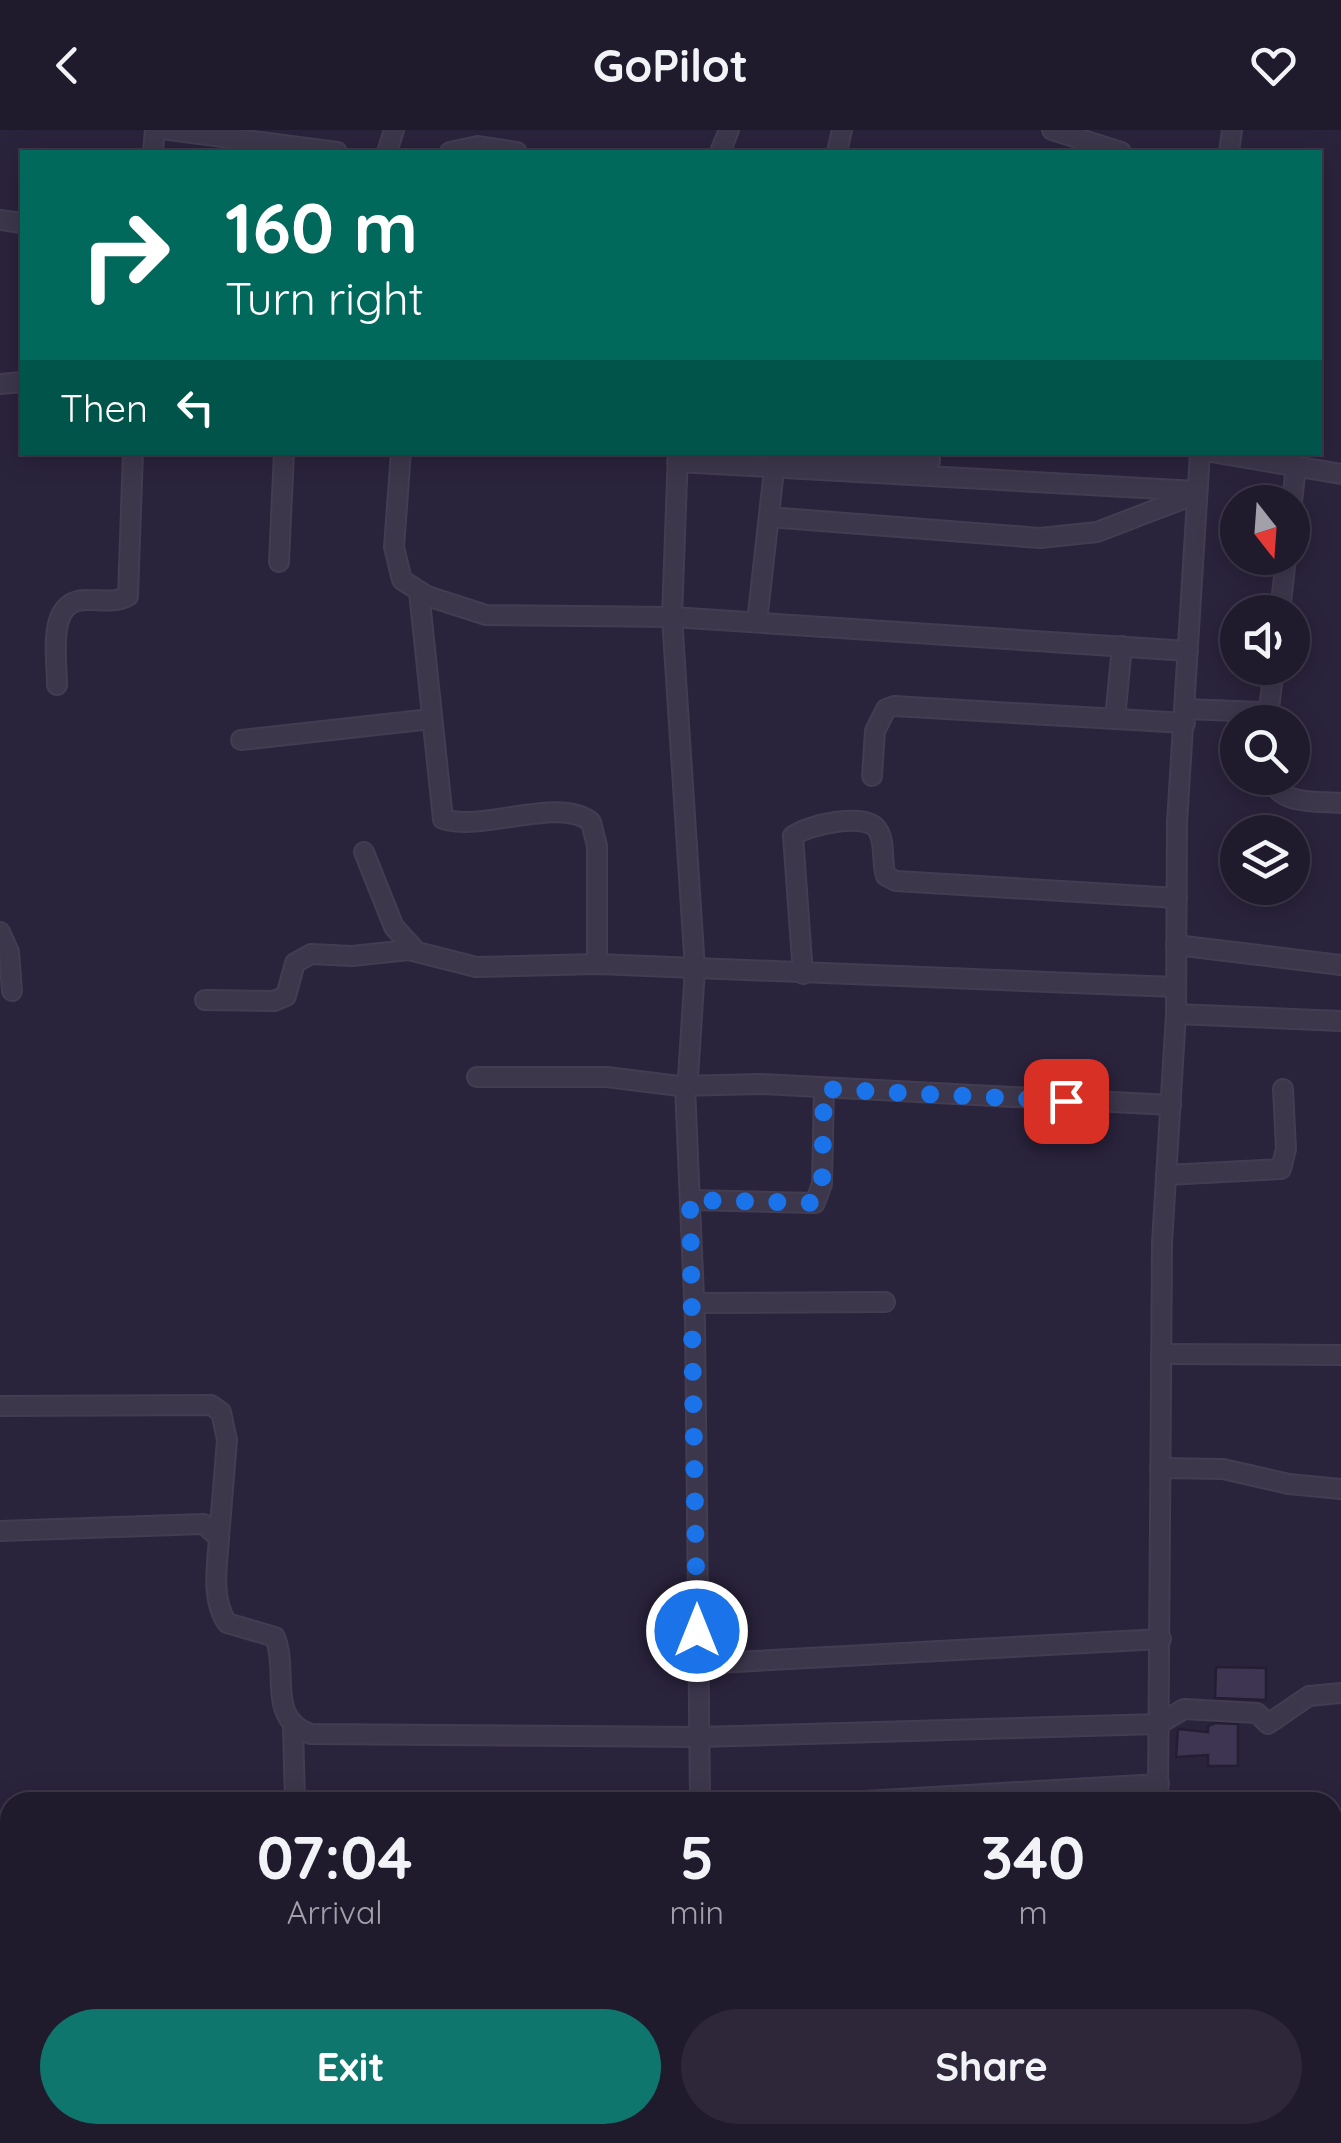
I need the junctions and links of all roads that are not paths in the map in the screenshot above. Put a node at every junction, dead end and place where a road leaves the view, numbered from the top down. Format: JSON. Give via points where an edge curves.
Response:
{"nodes":[{"id":1,"x":169,"y":130,"type":"edge"},
{"id":2,"x":1052,"y":130,"type":"edge"},
{"id":3,"x":291,"y":149,"type":"edge"},
{"id":4,"x":459,"y":150,"type":"edge"},
{"id":5,"x":505,"y":150,"type":"edge"},
{"id":6,"x":1115,"y":150,"type":"edge"},
{"id":7,"x":133,"y":455,"type":"edge"},
{"id":8,"x":284,"y":455,"type":"edge"},
{"id":9,"x":401,"y":455,"type":"edge"},
{"id":10,"x":930,"y":455,"type":"edge"},
{"id":11,"x":1200,"y":455,"type":"edge"},
{"id":12,"x":1229,"y":455,"type":"edge"},
{"id":13,"x":678,"y":458,"type":"edge"},
{"id":14,"x":776,"y":460,"type":"edge"},
{"id":15,"x":1296,"y":466,"type":"junction"},
{"id":16,"x":1341,"y":474,"type":"edge"},
{"id":17,"x":1294,"y":485,"type":"edge"},
{"id":18,"x":1197,"y":492,"type":"junction"},
{"id":19,"x":769,"y":517,"type":"junction"},
{"id":20,"x":280,"y":562,"type":"dead end"},
{"id":21,"x":419,"y":592,"type":"junction"},
{"id":22,"x":672,"y":617,"type":"junction"},
{"id":23,"x":757,"y":622,"type":"junction"},
{"id":24,"x":1122,"y":646,"type":"junction"},
{"id":25,"x":1188,"y":651,"type":"junction"},
{"id":26,"x":57,"y":685,"type":"dead end"},
{"id":27,"x":1220,"y":712,"type":"edge"},
{"id":28,"x":1186,"y":716,"type":"junction"},
{"id":29,"x":432,"y":718,"type":"junction"},
{"id":30,"x":1116,"y":719,"type":"junction"},
{"id":31,"x":241,"y":740,"type":"dead end"},
{"id":32,"x":872,"y":776,"type":"dead end"},
{"id":33,"x":1282,"y":795,"type":"edge"},
{"id":34,"x":1341,"y":803,"type":"edge"},
{"id":35,"x":364,"y":852,"type":"dead end"},
{"id":36,"x":1176,"y":898,"type":"junction"},
{"id":37,"x":0,"y":932,"type":"edge"},
{"id":38,"x":1176,"y":945,"type":"junction"},
{"id":39,"x":416,"y":951,"type":"junction"},
{"id":40,"x":597,"y":964,"type":"junction"},
{"id":41,"x":1341,"y":964,"type":"edge"},
{"id":42,"x":694,"y":969,"type":"junction"},
{"id":43,"x":802,"y":974,"type":"junction"},
{"id":44,"x":1176,"y":987,"type":"junction"},
{"id":45,"x":12,"y":991,"type":"dead end"},
{"id":46,"x":205,"y":1000,"type":"dead end"},
{"id":47,"x":1176,"y":1014,"type":"junction"},
{"id":48,"x":1341,"y":1021,"type":"edge"},
{"id":49,"x":477,"y":1077,"type":"dead end"},
{"id":50,"x":689,"y":1086,"type":"junction"},
{"id":51,"x":824,"y":1089,"type":"junction"},
{"id":52,"x":1283,"y":1089,"type":"dead end"},
{"id":53,"x":1171,"y":1105,"type":"junction"},
{"id":54,"x":1166,"y":1175,"type":"junction"},
{"id":55,"x":690,"y":1200,"type":"junction"},
{"id":56,"x":885,"y":1302,"type":"dead end"},
{"id":57,"x":694,"y":1303,"type":"junction"},
{"id":58,"x":1161,"y":1354,"type":"junction"},
{"id":59,"x":1341,"y":1355,"type":"edge"},
{"id":60,"x":0,"y":1406,"type":"edge"},
{"id":61,"x":1160,"y":1468,"type":"junction"},
{"id":62,"x":1341,"y":1489,"type":"edge"},
{"id":63,"x":0,"y":1531,"type":"edge"},
{"id":64,"x":218,"y":1538,"type":"junction"},
{"id":65,"x":1161,"y":1639,"type":"junction"},
{"id":66,"x":698,"y":1664,"type":"junction"},
{"id":67,"x":1341,"y":1694,"type":"edge"},
{"id":68,"x":1159,"y":1724,"type":"junction"},
{"id":69,"x":293,"y":1726,"type":"junction"},
{"id":70,"x":699,"y":1737,"type":"junction"},
{"id":71,"x":295,"y":1792,"type":"edge"},
{"id":72,"x":700,"y":1792,"type":"edge"},
{"id":73,"x":1158,"y":1792,"type":"edge"}],
"edges":[{"from":1,"to":3,"type":"street"},
{"from":2,"to":6,"type":"street"},
{"from":4,"to":5,"type":"street"},
{"from":7,"to":26,"type":"street","via":[[128,596],[64,606]]},
{"from":8,"to":20,"type":"street"},
{"from":9,"to":21,"type":"street","via":[[396,565],[402,580]]},
{"from":10,"to":14,"type":"street","via":[[930,461]]},
{"from":11,"to":18,"type":"street"},
{"from":12,"to":15,"type":"street"},
{"from":13,"to":14,"type":"street"},
{"from":13,"to":22,"type":"street"},
{"from":14,"to":18,"type":"street"},
{"from":14,"to":19,"type":"street"},
{"from":15,"to":16,"type":"street"},
{"from":15,"to":17,"type":"street"},
{"from":18,"to":19,"type":"street","via":[[1076,536]]},
{"from":18,"to":25,"type":"street"},
{"from":19,"to":23,"type":"street"},
{"from":21,"to":22,"type":"street","via":[[486,615]]},
{"from":21,"to":29,"type":"street"},
{"from":22,"to":23,"type":"street"},
{"from":22,"to":42,"type":"street"},
{"from":23,"to":24,"type":"street"},
{"from":24,"to":25,"type":"street"},
{"from":24,"to":30,"type":"street"},
{"from":25,"to":28,"type":"street"},
{"from":27,"to":28,"type":"street"},
{"from":28,"to":30,"type":"street"},
{"from":28,"to":36,"type":"street"},
{"from":29,"to":31,"type":"street"},
{"from":29,"to":40,"type":"street","via":[[443,820],[570,813],[591,822]]},
{"from":30,"to":32,"type":"street","via":[[894,706],[875,730]]},
{"from":33,"to":34,"type":"street"},
{"from":35,"to":39,"type":"street","via":[[394,927]]},
{"from":36,"to":38,"type":"street"},
{"from":36,"to":43,"type":"street","via":[[896,881],[882,866],[874,825],[819,826],[792,836]]},
{"from":37,"to":45,"type":"street"},
{"from":38,"to":41,"type":"street"},
{"from":38,"to":44,"type":"street"},
{"from":39,"to":40,"type":"street","via":[[462,966]]},
{"from":39,"to":46,"type":"street","via":[[311,954],[294,964],[286,996]]},
{"from":40,"to":42,"type":"street"},
{"from":42,"to":43,"type":"street"},
{"from":42,"to":50,"type":"street"},
{"from":43,"to":44,"type":"street"},
{"from":44,"to":47,"type":"street"},
{"from":47,"to":48,"type":"street"},
{"from":47,"to":53,"type":"street"},
{"from":49,"to":50,"type":"street","via":[[606,1077]]},
{"from":50,"to":51,"type":"street"},
{"from":50,"to":55,"type":"street"},
{"from":51,"to":53,"type":"street"},
{"from":51,"to":55,"type":"street","via":[[822,1184],[815,1203]]},
{"from":52,"to":54,"type":"street","via":[[1281,1169]]},
{"from":53,"to":54,"type":"street"},
{"from":54,"to":58,"type":"street"},
{"from":55,"to":57,"type":"street"},
{"from":56,"to":57,"type":"street"},
{"from":57,"to":66,"type":"street"},
{"from":58,"to":59,"type":"street"},
{"from":58,"to":61,"type":"street"},
{"from":60,"to":64,"type":"street","via":[[211,1405],[221,1412],[227,1440]]},
{"from":61,"to":62,"type":"street","via":[[1223,1469]]},
{"from":61,"to":65,"type":"street"},
{"from":63,"to":64,"type":"street","via":[[188,1521],[204,1524]]},
{"from":64,"to":69,"type":"street","via":[[221,1614],[228,1624],[275,1637],[283,1708]]},
{"from":65,"to":66,"type":"street"},
{"from":65,"to":68,"type":"street"},
{"from":66,"to":70,"type":"street"},
{"from":67,"to":68,"type":"street","via":[[1309,1696],[1268,1724],[1257,1713],[1184,1709]]},
{"from":68,"to":70,"type":"street"},
{"from":68,"to":73,"type":"street"},
{"from":69,"to":70,"type":"street","via":[[312,1734]]},
{"from":69,"to":71,"type":"street"},
{"from":70,"to":72,"type":"street"}]}
